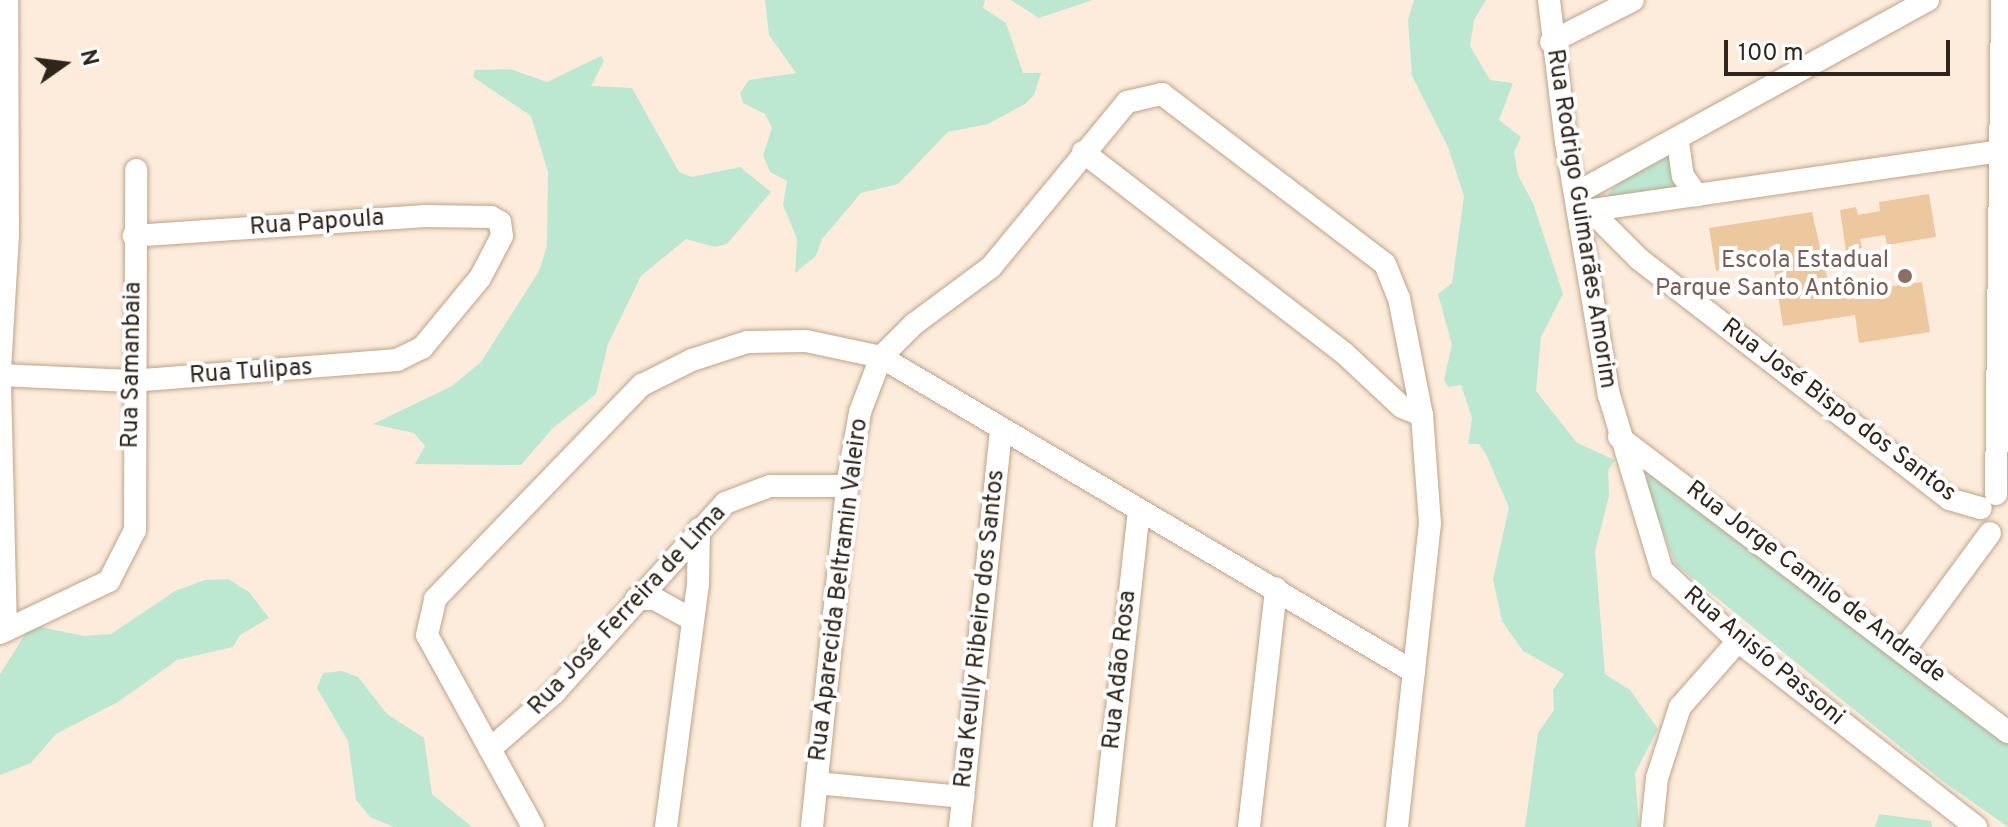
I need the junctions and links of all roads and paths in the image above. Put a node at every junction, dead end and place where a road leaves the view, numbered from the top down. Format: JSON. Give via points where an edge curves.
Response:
{"nodes":[{"id":1,"x":7,"y":0,"type":"edge"},
{"id":2,"x":1549,"y":0,"type":"edge"},
{"id":3,"x":1633,"y":0,"type":"edge"},
{"id":4,"x":1928,"y":0,"type":"edge"},
{"id":5,"x":2002,"y":0,"type":"edge"},
{"id":6,"x":1551,"y":42,"type":"junction"},
{"id":7,"x":2004,"y":71,"type":"edge"},
{"id":8,"x":1678,"y":142,"type":"junction"},
{"id":9,"x":2000,"y":151,"type":"junction"},
{"id":10,"x":1083,"y":152,"type":"junction"},
{"id":11,"x":136,"y":170,"type":"dead end"},
{"id":12,"x":1697,"y":195,"type":"junction"},
{"id":13,"x":1581,"y":206,"type":"junction"},
{"id":14,"x":2004,"y":219,"type":"edge"},
{"id":15,"x":500,"y":222,"type":"joint"},
{"id":16,"x":134,"y":236,"type":"junction"},
{"id":17,"x":1344,"y":353,"type":"junction"},
{"id":18,"x":881,"y":357,"type":"junction"},
{"id":19,"x":2003,"y":360,"type":"edge"},
{"id":20,"x":1410,"y":371,"type":"junction"},
{"id":21,"x":0,"y":372,"type":"edge"},
{"id":22,"x":131,"y":381,"type":"junction"},
{"id":23,"x":0,"y":386,"type":"edge"},
{"id":24,"x":1422,"y":415,"type":"junction"},
{"id":25,"x":1001,"y":431,"type":"junction"},
{"id":26,"x":1619,"y":437,"type":"junction"},
{"id":27,"x":847,"y":486,"type":"junction"},
{"id":28,"x":1995,"y":499,"type":"edge"},
{"id":29,"x":1139,"y":512,"type":"junction"},
{"id":30,"x":699,"y":529,"type":"junction"},
{"id":31,"x":1999,"y":535,"type":"edge"},
{"id":32,"x":1276,"y":589,"type":"junction"},
{"id":33,"x":636,"y":599,"type":"junction"},
{"id":34,"x":693,"y":620,"type":"junction"},
{"id":35,"x":3,"y":632,"type":"edge"},
{"id":36,"x":1738,"y":641,"type":"junction"},
{"id":37,"x":1904,"y":650,"type":"junction"},
{"id":38,"x":1414,"y":672,"type":"junction"},
{"id":39,"x":2008,"y":732,"type":"edge"},
{"id":40,"x":499,"y":742,"type":"junction"},
{"id":41,"x":817,"y":783,"type":"junction"},
{"id":42,"x":963,"y":797,"type":"junction"},
{"id":43,"x":1945,"y":803,"type":"junction"},
{"id":44,"x":533,"y":827,"type":"edge"},
{"id":45,"x":666,"y":827,"type":"edge"},
{"id":46,"x":812,"y":827,"type":"edge"},
{"id":47,"x":960,"y":827,"type":"edge"},
{"id":48,"x":1104,"y":827,"type":"edge"},
{"id":49,"x":1249,"y":827,"type":"edge"},
{"id":50,"x":1397,"y":827,"type":"edge"},
{"id":51,"x":1652,"y":827,"type":"edge"},
{"id":52,"x":1943,"y":827,"type":"edge"},
{"id":53,"x":1976,"y":827,"type":"edge"}],
"edges":[{"from":1,"to":21,"type":"street","via":[[8,235]]},
{"from":2,"to":6,"type":"street","name":"Rua Rodrigo Guimarães Amorim"},
{"from":3,"to":6,"type":"street"},
{"from":4,"to":8,"type":"street","via":[[1774,81]]},
{"from":5,"to":7,"type":"street"},
{"from":6,"to":13,"type":"street","name":"Rua Rodrigo Guimarães Amorim"},
{"from":7,"to":9,"type":"street"},
{"from":8,"to":12,"type":"street","via":[[1683,176]]},
{"from":8,"to":13,"type":"street"},
{"from":9,"to":12,"type":"street"},
{"from":9,"to":14,"type":"street"},
{"from":10,"to":17,"type":"street"},
{"from":10,"to":18,"type":"street","via":[[991,267],[914,324]]},
{"from":10,"to":20,"type":"street","via":[[1127,102],[1162,94],[1385,264],[1399,298]]},
{"from":11,"to":16,"type":"street","name":"Rua Samanbaia"},
{"from":12,"to":13,"type":"street"},
{"from":13,"to":26,"type":"street","name":"Rua Rodrigo Guimarães Amorim"},
{"from":13,"to":28,"type":"street","name":"Rua José Bispo dos Santos","via":[[1639,259],[1949,499]]},
{"from":14,"to":19,"type":"street"},
{"from":15,"to":16,"type":"street","name":"Rua Papoula","via":[[491,217],[425,216]]},
{"from":15,"to":22,"type":"street","name":"Rua Tulipas","via":[[502,236],[480,278],[422,348],[371,364]]},
{"from":16,"to":22,"type":"street","name":"Rua Samanbaia"},
{"from":17,"to":20,"type":"street","via":[[1378,370]]},
{"from":17,"to":24,"type":"street","via":[[1402,407]]},
{"from":18,"to":25,"type":"street"},
{"from":18,"to":27,"type":"street","name":"Rua Aparecida Beltramin Valeiro","via":[[860,412]]},
{"from":18,"to":40,"type":"street","via":[[806,341],[747,342],[692,360],[642,385],[595,429],[435,599],[427,619],[427,635]]},
{"from":19,"to":28,"type":"street"},
{"from":20,"to":24,"type":"street"},
{"from":21,"to":22,"type":"street","name":"Rua Tulipas"},
{"from":22,"to":35,"type":"street","name":"Rua Samanbaia","via":[[135,530],[124,558],[109,581]]},
{"from":23,"to":35,"type":"street"},
{"from":24,"to":38,"type":"street","via":[[1430,523]]},
{"from":25,"to":29,"type":"street"},
{"from":25,"to":42,"type":"street","name":"Rua Keully Ribeiro dos Santos"},
{"from":26,"to":36,"type":"street","name":"Rua Anisío Passoni","via":[[1662,570]]},
{"from":26,"to":37,"type":"street","name":"Rua Jorge Camilo de Andrade"},
{"from":27,"to":30,"type":"street","name":"Rua José Ferreira de Lima","via":[[748,491],[725,503]]},
{"from":27,"to":41,"type":"street","name":"Rua Aparecida Beltramin Valeiro"},
{"from":28,"to":31,"type":"street","via":[[1981,522]]},
{"from":29,"to":32,"type":"street"},
{"from":29,"to":48,"type":"street","name":"Rua Adão Rosa"},
{"from":30,"to":33,"type":"street","name":"Rua José Ferreira de Lima"},
{"from":30,"to":34,"type":"street"},
{"from":31,"to":37,"type":"street"},
{"from":32,"to":38,"type":"street"},
{"from":32,"to":49,"type":"street"},
{"from":33,"to":34,"type":"street","via":[[667,604]]},
{"from":33,"to":40,"type":"street","name":"Rua José Ferreira de Lima","via":[[555,692]]},
{"from":34,"to":45,"type":"street"},
{"from":36,"to":43,"type":"street","name":"Rua Anisío Passoni"},
{"from":36,"to":51,"type":"street","via":[[1680,707],[1657,778]]},
{"from":37,"to":39,"type":"street","name":"Rua Jorge Camilo de Andrade"},
{"from":38,"to":50,"type":"street"},
{"from":40,"to":44,"type":"street"},
{"from":41,"to":42,"type":"street"},
{"from":41,"to":46,"type":"street","name":"Rua Aparecida Beltramin Valeiro"},
{"from":42,"to":47,"type":"street","name":"Rua Keully Ribeiro dos Santos"},
{"from":43,"to":52,"type":"street"},
{"from":43,"to":53,"type":"street","name":"Rua Anisío Passoni"}]}
